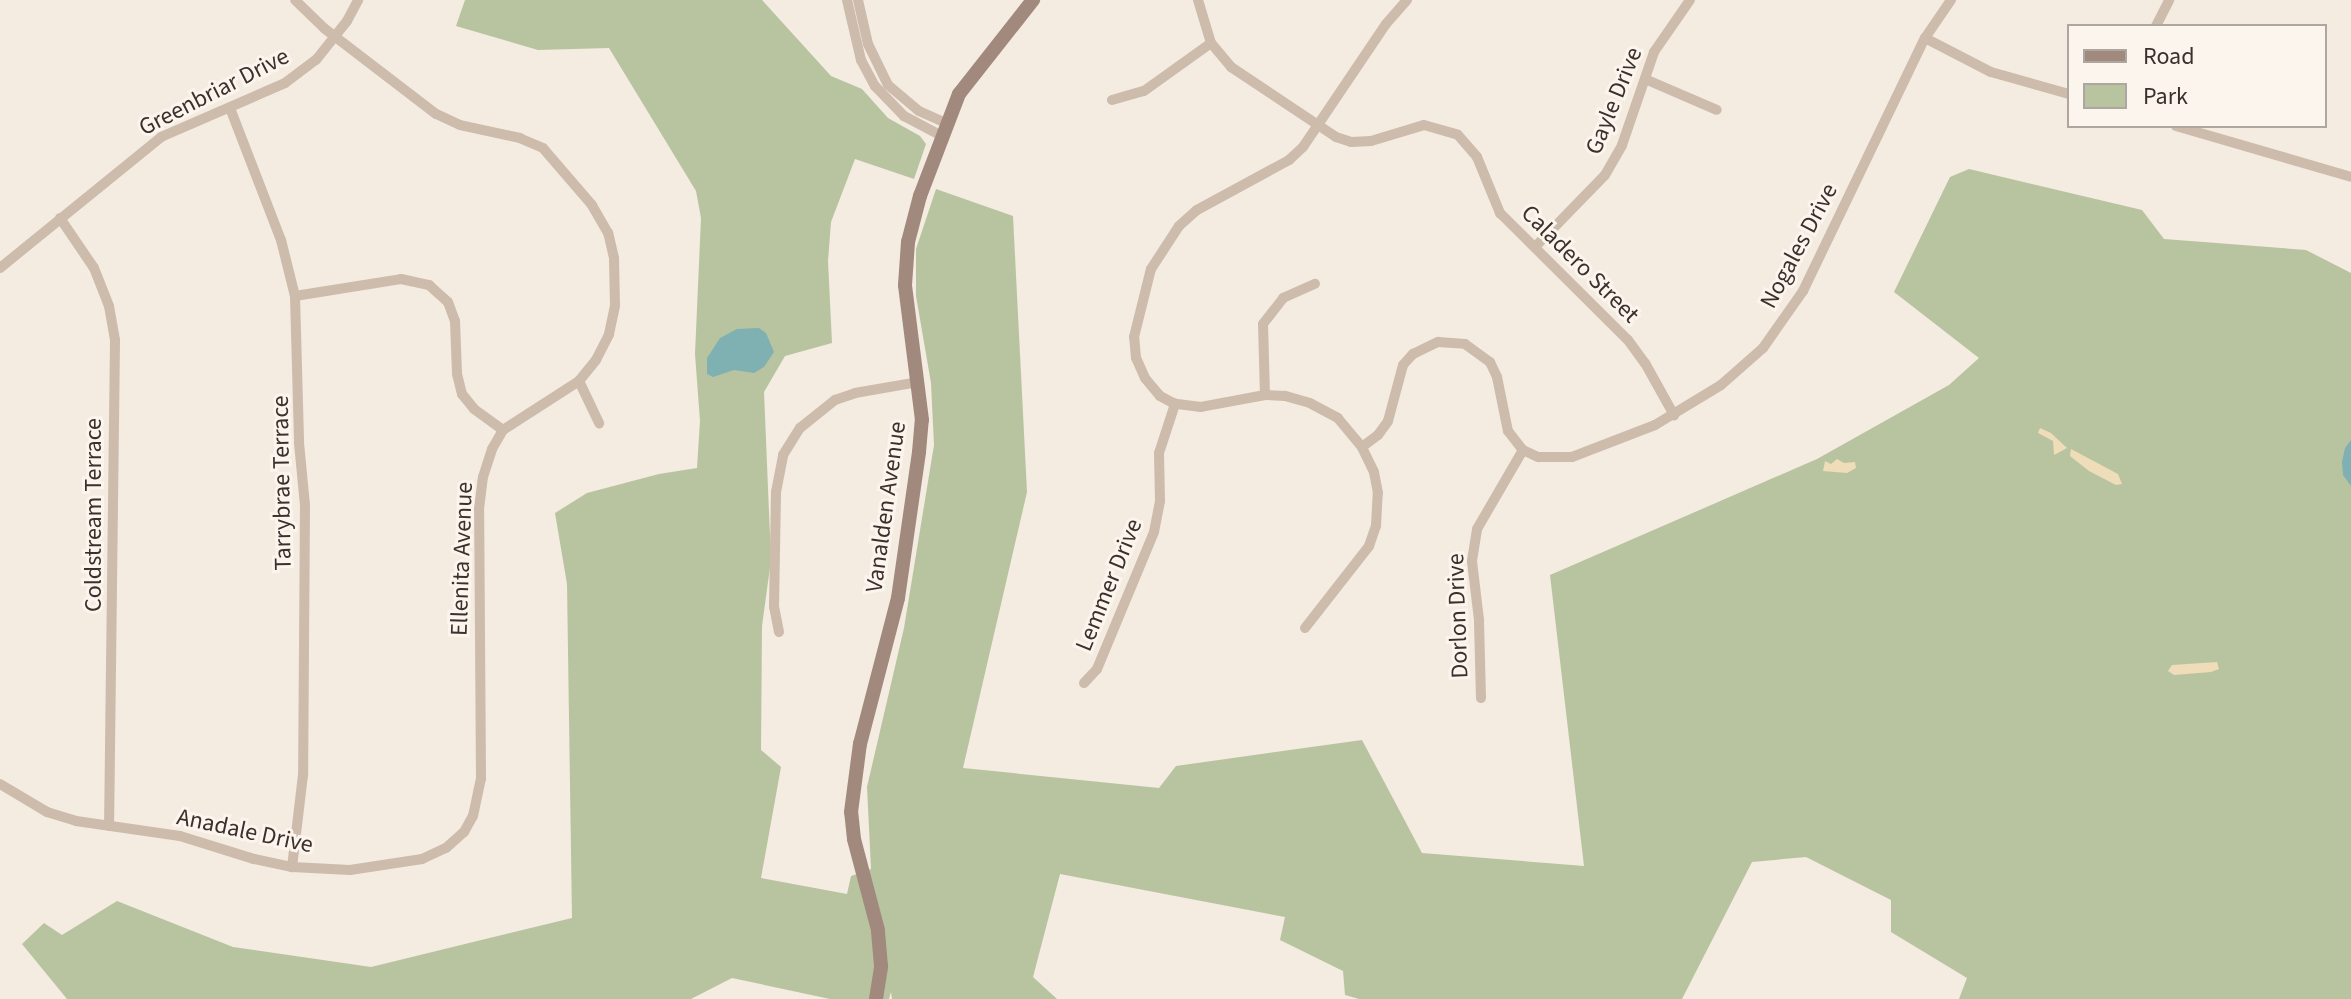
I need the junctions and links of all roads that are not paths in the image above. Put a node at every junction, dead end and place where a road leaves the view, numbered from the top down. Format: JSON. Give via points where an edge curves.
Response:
{"nodes":[{"id":1,"x":295,"y":0,"type":"edge"},
{"id":2,"x":358,"y":0,"type":"edge"},
{"id":3,"x":847,"y":0,"type":"edge"},
{"id":4,"x":858,"y":0,"type":"edge"},
{"id":5,"x":1033,"y":0,"type":"edge"},
{"id":6,"x":1198,"y":0,"type":"edge"},
{"id":7,"x":1407,"y":0,"type":"edge"},
{"id":8,"x":1951,"y":0,"type":"edge"},
{"id":9,"x":2169,"y":0,"type":"edge"},
{"id":10,"x":1683,"y":3,"type":"edge"},
{"id":11,"x":2157,"y":24,"type":"edge"},
{"id":12,"x":337,"y":35,"type":"junction"},
{"id":13,"x":1925,"y":38,"type":"junction"},
{"id":14,"x":1211,"y":43,"type":"junction"},
{"id":15,"x":1645,"y":79,"type":"junction"},
{"id":16,"x":2067,"y":93,"type":"edge"},
{"id":17,"x":1112,"y":100,"type":"dead end"},
{"id":18,"x":230,"y":108,"type":"junction"},
{"id":19,"x":1717,"y":110,"type":"dead end"},
{"id":20,"x":1318,"y":125,"type":"junction"},
{"id":21,"x":2183,"y":128,"type":"edge"},
{"id":22,"x":944,"y":129,"type":"junction"},
{"id":23,"x":2351,"y":177,"type":"edge"},
{"id":24,"x":60,"y":218,"type":"junction"},
{"id":25,"x":1535,"y":247,"type":"junction"},
{"id":26,"x":0,"y":268,"type":"edge"},
{"id":27,"x":1315,"y":284,"type":"dead end"},
{"id":28,"x":295,"y":296,"type":"junction"},
{"id":29,"x":579,"y":381,"type":"junction"},
{"id":30,"x":919,"y":382,"type":"junction"},
{"id":31,"x":1265,"y":395,"type":"junction"},
{"id":32,"x":1175,"y":404,"type":"junction"},
{"id":33,"x":1674,"y":415,"type":"junction"},
{"id":34,"x":599,"y":423,"type":"dead end"},
{"id":35,"x":503,"y":430,"type":"junction"},
{"id":36,"x":1362,"y":447,"type":"junction"},
{"id":37,"x":1523,"y":450,"type":"junction"},
{"id":38,"x":1305,"y":628,"type":"dead end"},
{"id":39,"x":779,"y":632,"type":"dead end"},
{"id":40,"x":1084,"y":683,"type":"dead end"},
{"id":41,"x":1481,"y":698,"type":"dead end"},
{"id":42,"x":0,"y":784,"type":"edge"},
{"id":43,"x":473,"y":816,"type":"joint"},
{"id":44,"x":109,"y":826,"type":"junction"},
{"id":45,"x":292,"y":867,"type":"junction"},
{"id":46,"x":876,"y":999,"type":"edge"}],
"edges":[{"from":1,"to":12,"type":"street"},
{"from":2,"to":12,"type":"street","name":"Greenbriar Drive"},
{"from":3,"to":22,"type":"street","via":[[861,60],[875,86],[904,116]]},
{"from":4,"to":22,"type":"street","via":[[868,44],[888,85]]},
{"from":5,"to":22,"type":"main road","name":"Vanalden Avenue","via":[[968,80]]},
{"from":6,"to":14,"type":"street","name":"Caladero Street"},
{"from":7,"to":20,"type":"street"},
{"from":8,"to":13,"type":"street","name":"Nogales Drive"},
{"from":9,"to":11,"type":"street"},
{"from":10,"to":15,"type":"street","name":"Gayle Drive"},
{"from":12,"to":18,"type":"street","name":"Greenbriar Drive","via":[[316,60],[285,83]]},
{"from":12,"to":29,"type":"street","via":[[436,114],[543,148],[592,205],[611,246],[615,306],[609,334]]},
{"from":13,"to":16,"type":"street","via":[[1991,72]]},
{"from":13,"to":33,"type":"street","name":"Nogales Drive","via":[[1792,309],[1743,367]]},
{"from":14,"to":17,"type":"street","via":[[1144,91]]},
{"from":14,"to":20,"type":"street","name":"Caladero Street","via":[[1231,67]]},
{"from":15,"to":19,"type":"street"},
{"from":15,"to":25,"type":"street","name":"Gayle Drive","via":[[1622,145],[1605,175]]},
{"from":18,"to":24,"type":"street","name":"Greenbriar Drive","via":[[161,137]]},
{"from":18,"to":28,"type":"street","name":"Tarrybrae Terrace","via":[[281,240]]},
{"from":20,"to":25,"type":"street","name":"Caladero Street","via":[[1351,142],[1424,125],[1458,135],[1477,157],[1500,213]]},
{"from":20,"to":32,"type":"street","via":[[1289,160],[1197,210],[1179,226],[1151,269],[1134,337],[1136,358],[1160,396]]},
{"from":21,"to":23,"type":"street"},
{"from":22,"to":30,"type":"main road","name":"Vanalden Avenue","via":[[908,242],[905,285]]},
{"from":24,"to":26,"type":"street","name":"Greenbriar Drive"},
{"from":24,"to":44,"type":"street","name":"Coldstream Terrace","via":[[94,268],[115,340]]},
{"from":25,"to":33,"type":"street","name":"Caladero Street","via":[[1628,340]]},
{"from":27,"to":31,"type":"street","via":[[1283,298],[1263,324]]},
{"from":28,"to":35,"type":"street","via":[[401,279],[429,285],[448,302],[455,321],[462,394]]},
{"from":28,"to":45,"type":"street","name":"Tarrybrae Terrace","via":[[305,505],[303,775]]},
{"from":29,"to":34,"type":"street"},
{"from":29,"to":35,"type":"street"},
{"from":30,"to":39,"type":"street","via":[[835,400],[800,428],[783,455],[776,492],[774,607]]},
{"from":30,"to":46,"type":"main road","name":"Vanalden Avenue","via":[[922,420],[898,598],[854,777],[854,839],[878,930],[881,966]]},
{"from":31,"to":32,"type":"street","via":[[1201,407]]},
{"from":31,"to":36,"type":"street","via":[[1310,403],[1338,418]]},
{"from":32,"to":40,"type":"street","name":"Lemmer Drive","via":[[1159,453],[1160,501],[1154,532],[1097,669]]},
{"from":33,"to":37,"type":"street","name":"Nogales Drive","via":[[1572,457],[1538,457]]},
{"from":35,"to":43,"type":"street","name":"Ellenita Avenue","via":[[492,449],[479,509],[481,779]]},
{"from":36,"to":37,"type":"street","via":[[1388,421],[1398,378],[1413,354],[1424,346],[1452,341],[1479,351],[1490,362],[1508,431]]},
{"from":36,"to":38,"type":"street","via":[[1378,493],[1373,536],[1361,561]]},
{"from":37,"to":41,"type":"street","name":"Dorlon Drive","via":[[1477,529],[1472,561]]},
{"from":42,"to":44,"type":"street","name":"Anadale Drive","via":[[47,812]]},
{"from":43,"to":45,"type":"street","name":"Anadale Drive","via":[[446,848],[422,859],[350,870]]},
{"from":44,"to":45,"type":"street","name":"Anadale Drive","via":[[191,838]]}]}
